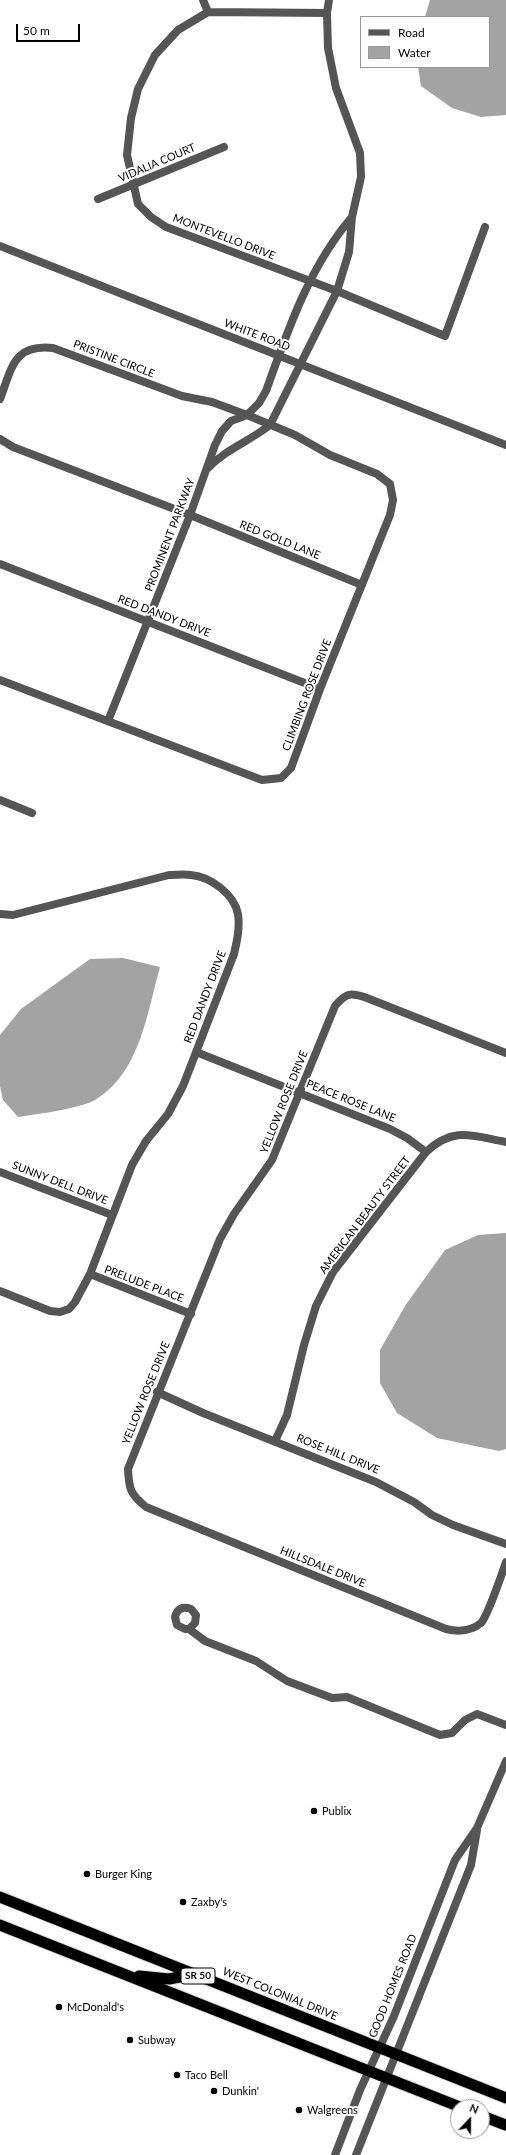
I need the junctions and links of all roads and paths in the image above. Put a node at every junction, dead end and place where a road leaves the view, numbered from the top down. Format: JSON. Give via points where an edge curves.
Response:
{"nodes":[{"id":1,"x":204,"y":0,"type":"edge"},
{"id":2,"x":329,"y":0,"type":"edge"},
{"id":3,"x":208,"y":12,"type":"junction"},
{"id":4,"x":327,"y":13,"type":"junction"},
{"id":5,"x":224,"y":147,"type":"dead end"},
{"id":6,"x":132,"y":186,"type":"junction"},
{"id":7,"x":98,"y":199,"type":"dead end"},
{"id":8,"x":352,"y":217,"type":"junction"},
{"id":9,"x":485,"y":227,"type":"dead end"},
{"id":10,"x":0,"y":246,"type":"edge"},
{"id":11,"x":308,"y":282,"type":"junction"},
{"id":12,"x":337,"y":291,"type":"junction"},
{"id":13,"x":279,"y":355,"type":"junction"},
{"id":14,"x":301,"y":364,"type":"junction"},
{"id":15,"x":0,"y":399,"type":"edge"},
{"id":16,"x":247,"y":415,"type":"junction"},
{"id":17,"x":270,"y":425,"type":"junction"},
{"id":18,"x":0,"y":439,"type":"edge"},
{"id":19,"x":506,"y":445,"type":"edge"},
{"id":20,"x":207,"y":469,"type":"junction"},
{"id":21,"x":190,"y":516,"type":"junction"},
{"id":22,"x":0,"y":564,"type":"edge"},
{"id":23,"x":362,"y":585,"type":"junction"},
{"id":24,"x":148,"y":622,"type":"junction"},
{"id":25,"x":0,"y":680,"type":"edge"},
{"id":26,"x":320,"y":689,"type":"junction"},
{"id":27,"x":108,"y":721,"type":"junction"},
{"id":28,"x":0,"y":800,"type":"edge"},
{"id":29,"x":32,"y":812,"type":"dead end"},
{"id":30,"x":0,"y":914,"type":"edge"},
{"id":31,"x":196,"y":1052,"type":"junction"},
{"id":32,"x":506,"y":1053,"type":"edge"},
{"id":33,"x":300,"y":1092,"type":"junction"},
{"id":34,"x":506,"y":1142,"type":"edge"},
{"id":35,"x":426,"y":1152,"type":"junction"},
{"id":36,"x":0,"y":1172,"type":"edge"},
{"id":37,"x":112,"y":1215,"type":"junction"},
{"id":38,"x":90,"y":1274,"type":"junction"},
{"id":39,"x":0,"y":1291,"type":"edge"},
{"id":40,"x":191,"y":1314,"type":"junction"},
{"id":41,"x":157,"y":1392,"type":"junction"},
{"id":42,"x":275,"y":1441,"type":"junction"},
{"id":43,"x":131,"y":1460,"type":"joint"},
{"id":44,"x":506,"y":1544,"type":"edge"},
{"id":45,"x":506,"y":1562,"type":"edge"},
{"id":46,"x":189,"y":1629,"type":"dead end"},
{"id":47,"x":506,"y":1725,"type":"edge"},
{"id":48,"x":506,"y":1761,"type":"edge"},
{"id":49,"x":477,"y":1828,"type":"junction"},
{"id":50,"x":0,"y":1898,"type":"edge"},
{"id":51,"x":0,"y":1925,"type":"edge"},
{"id":52,"x":194,"y":1974,"type":"junction"},
{"id":53,"x":128,"y":1976,"type":"junction"},
{"id":54,"x":380,"y":2048,"type":"junction"},
{"id":55,"x":395,"y":2054,"type":"junction"},
{"id":56,"x":369,"y":2071,"type":"junction"},
{"id":57,"x":386,"y":2078,"type":"junction"},
{"id":58,"x":506,"y":2098,"type":"edge"},
{"id":59,"x":450,"y":2103,"type":"edge"},
{"id":60,"x":490,"y":2119,"type":"edge"},
{"id":61,"x":506,"y":2125,"type":"edge"},
{"id":62,"x":335,"y":2155,"type":"edge"},
{"id":63,"x":356,"y":2155,"type":"edge"}],
"edges":[{"from":1,"to":3,"type":"street"},
{"from":2,"to":4,"type":"street","name":"PROMINENT PARKWAY"},
{"from":3,"to":4,"type":"street"},
{"from":3,"to":6,"type":"street","name":"MONTEVELLO DRIVE","via":[[173,35],[155,55],[138,89],[131,118],[128,155]]},
{"from":4,"to":8,"type":"street","name":"PROMINENT PARKWAY","via":[[328,48],[336,88],[360,153],[361,177]]},
{"from":5,"to":6,"type":"street","name":"VIDALIA COURT"},
{"from":6,"to":7,"type":"street","name":"VIDALIA COURT"},
{"from":6,"to":11,"type":"street","name":"MONTEVELLO DRIVE","via":[[138,204],[166,227]]},
{"from":8,"to":11,"type":"street","name":"PROMINENT PARKWAY"},
{"from":8,"to":12,"type":"street","name":"PROMINENT PARKWAY","via":[[349,252]]},
{"from":9,"to":12,"type":"street","name":"MONTEVELLO DRIVE","via":[[445,336]]},
{"from":10,"to":13,"type":"street","name":"WHITE ROAD"},
{"from":11,"to":12,"type":"street","name":"MONTEVELLO DRIVE"},
{"from":11,"to":13,"type":"street","name":"PROMINENT PARKWAY"},
{"from":12,"to":14,"type":"street","name":"PROMINENT PARKWAY"},
{"from":13,"to":14,"type":"street","name":"WHITE ROAD"},
{"from":13,"to":16,"type":"street","name":"PROMINENT PARKWAY","via":[[266,391]]},
{"from":14,"to":17,"type":"street","name":"PROMINENT PARKWAY"},
{"from":14,"to":19,"type":"street","name":"WHITE ROAD"},
{"from":15,"to":16,"type":"street","name":"PRISTINE CIRCLE","via":[[15,361],[24,352],[38,346],[53,348],[182,396],[212,402]]},
{"from":16,"to":17,"type":"street","name":"CLIMBING ROSE DRIVE"},
{"from":16,"to":20,"type":"street","name":"PROMINENT PARKWAY","via":[[231,421],[222,431]]},
{"from":17,"to":20,"type":"street","name":"PROMINENT PARKWAY","via":[[220,456]]},
{"from":17,"to":23,"type":"street","name":"CLIMBING ROSE DRIVE","via":[[295,435],[330,455],[377,474],[390,484],[390,515]]},
{"from":18,"to":21,"type":"street","via":[[13,448]]},
{"from":20,"to":21,"type":"street","name":"PROMINENT PARKWAY"},
{"from":21,"to":23,"type":"street","name":"RED GOLD LANE"},
{"from":21,"to":24,"type":"street","name":"PROMINENT PARKWAY"},
{"from":22,"to":24,"type":"street","name":"RED DANDY DRIVE"},
{"from":23,"to":26,"type":"street","name":"CLIMBING ROSE DRIVE"},
{"from":24,"to":26,"type":"street","name":"RED DANDY DRIVE"},
{"from":24,"to":27,"type":"street","name":"PROMINENT PARKWAY"},
{"from":25,"to":27,"type":"street","name":"CLIMBING ROSE DRIVE"},
{"from":26,"to":27,"type":"street","name":"CLIMBING ROSE DRIVE","via":[[291,768],[281,778],[262,780]]},
{"from":28,"to":29,"type":"street"},
{"from":30,"to":31,"type":"street","name":"RED DANDY DRIVE","via":[[13,915],[169,875],[192,875],[215,884],[232,898],[238,914],[238,933],[234,954]]},
{"from":31,"to":33,"type":"street","name":"PEACE ROSE LANE"},
{"from":31,"to":37,"type":"street","name":"RED DANDY DRIVE","via":[[183,1086],[168,1114],[146,1141],[132,1165]]},
{"from":32,"to":33,"type":"street","name":"YELLOW ROSE DRIVE","via":[[355,994],[343,996],[335,1006]]},
{"from":33,"to":35,"type":"street","name":"PEACE ROSE LANE","via":[[390,1129]]},
{"from":33,"to":40,"type":"street","name":"YELLOW ROSE DRIVE","via":[[272,1160],[234,1214],[220,1239]]},
{"from":34,"to":35,"type":"street","name":"AMERICAN BEAUTY STREET","via":[[452,1135],[439,1140]]},
{"from":35,"to":42,"type":"street","name":"AMERICAN BEAUTY STREET","via":[[333,1272],[316,1306],[288,1415]]},
{"from":36,"to":37,"type":"street","name":"SUNNY DELL DRIVE"},
{"from":37,"to":38,"type":"street","name":"RED DANDY DRIVE"},
{"from":38,"to":39,"type":"street","name":"RED DANDY DRIVE","via":[[75,1302],[69,1309],[60,1312],[50,1311]]},
{"from":38,"to":40,"type":"street","name":"PRELUDE PLACE"},
{"from":40,"to":41,"type":"street","name":"YELLOW ROSE DRIVE"},
{"from":41,"to":42,"type":"street","name":"ROSE HILL DRIVE"},
{"from":41,"to":43,"type":"street","name":"YELLOW ROSE DRIVE"},
{"from":42,"to":44,"type":"street","name":"ROSE HILL DRIVE","via":[[376,1482],[453,1525]]},
{"from":43,"to":45,"type":"street","name":"HILLSDALE DRIVE","via":[[128,1485],[133,1496],[146,1507],[446,1629],[458,1632],[471,1629],[482,1622]]},
{"from":46,"to":47,"type":"street","via":[[205,1641],[256,1661],[287,1681],[332,1698],[347,1697],[440,1735],[452,1733],[465,1720],[477,1714]]},
{"from":48,"to":49,"type":"street","name":"GOOD HOMES ROAD"},
{"from":49,"to":54,"type":"street","name":"GOOD HOMES ROAD","via":[[455,1860]]},
{"from":49,"to":55,"type":"street","name":"GOOD HOMES ROAD","via":[[471,1866]]},
{"from":50,"to":52,"type":"highway","name":"WEST COLONIAL DRIVE","number":"SR 50"},
{"from":51,"to":53,"type":"highway","number":"SR 50"},
{"from":52,"to":53,"type":"highway","via":[[169,1979]]},
{"from":52,"to":54,"type":"highway","name":"WEST COLONIAL DRIVE","number":"SR 50"},
{"from":53,"to":56,"type":"highway","number":"SR 50"},
{"from":54,"to":55,"type":"highway","name":"WEST COLONIAL DRIVE","number":"SR 50"},
{"from":54,"to":56,"type":"street","name":"GOOD HOMES ROAD"},
{"from":55,"to":57,"type":"street","name":"GOOD HOMES ROAD"},
{"from":55,"to":58,"type":"highway","name":"WEST COLONIAL DRIVE","number":"SR 50"},
{"from":56,"to":57,"type":"highway","number":"SR 50"},
{"from":56,"to":62,"type":"street","name":"GOOD HOMES ROAD"},
{"from":57,"to":59,"type":"highway","number":"SR 50"},
{"from":57,"to":63,"type":"street","name":"GOOD HOMES ROAD"},
{"from":60,"to":61,"type":"highway"}]}
